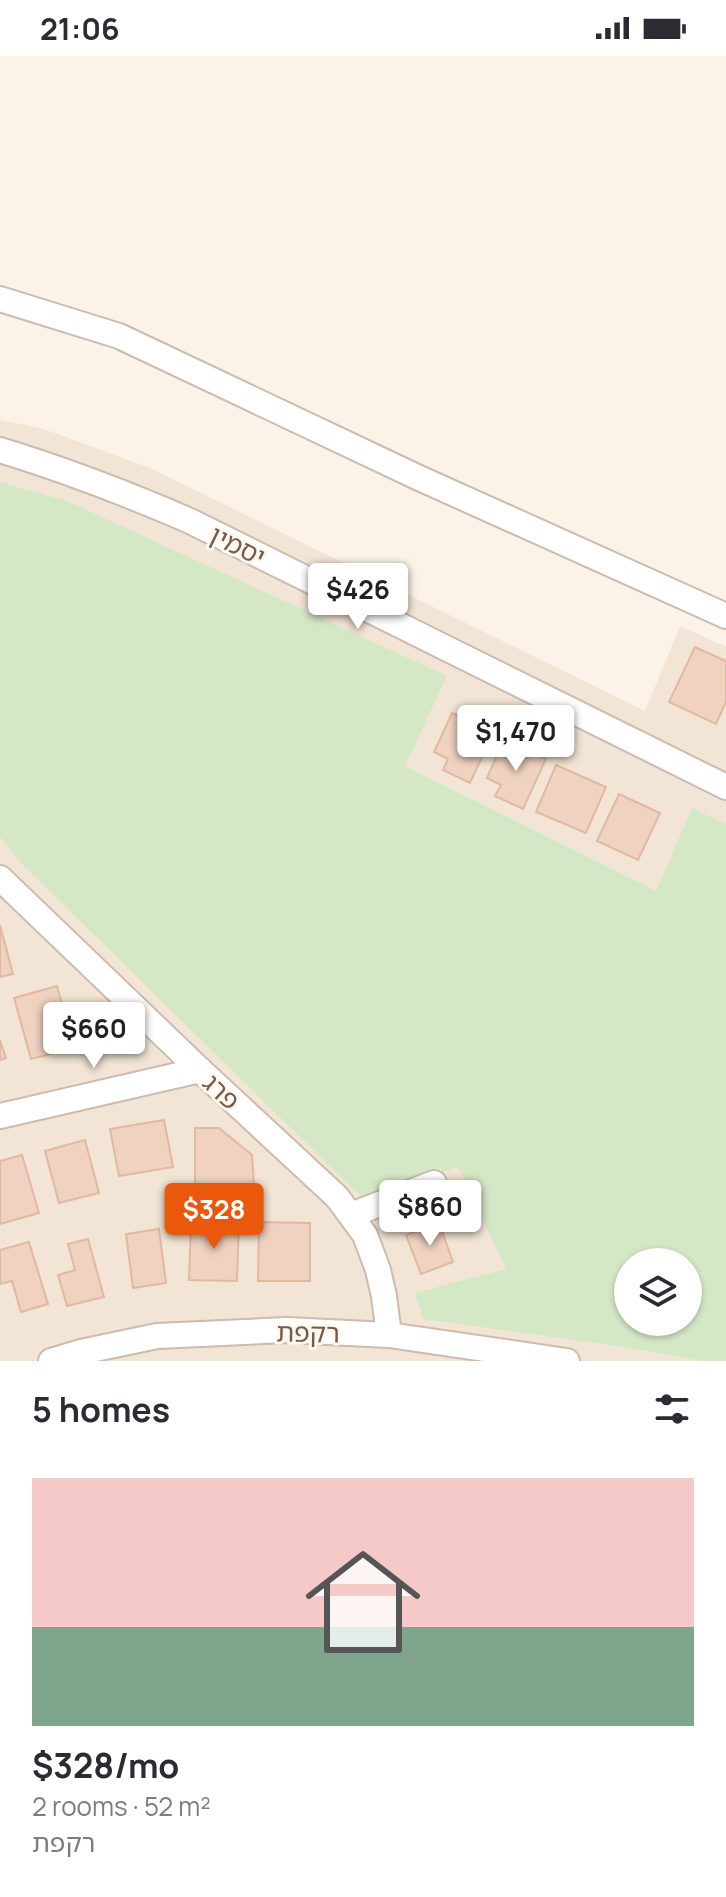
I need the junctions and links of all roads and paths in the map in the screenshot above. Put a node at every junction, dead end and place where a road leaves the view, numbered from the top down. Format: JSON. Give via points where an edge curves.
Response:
{"nodes":[{"id":1,"x":0,"y":299,"type":"edge"},
{"id":2,"x":0,"y":450,"type":"edge"},
{"id":3,"x":726,"y":616,"type":"edge"},
{"id":4,"x":726,"y":787,"type":"edge"},
{"id":5,"x":0,"y":878,"type":"edge"},
{"id":6,"x":200,"y":1070,"type":"junction"},
{"id":7,"x":0,"y":1116,"type":"edge"},
{"id":8,"x":434,"y":1183,"type":"dead end"},
{"id":9,"x":351,"y":1215,"type":"junction"},
{"id":10,"x":389,"y":1335,"type":"junction"},
{"id":11,"x":51,"y":1361,"type":"edge"},
{"id":12,"x":567,"y":1361,"type":"edge"}],
"edges":[{"from":1,"to":3,"type":"street","via":[[119,336]]},
{"from":2,"to":4,"type":"street","name":"יסמין","via":[[130,494],[190,521]]},
{"from":5,"to":6,"type":"street","name":"פרג"},
{"from":6,"to":7,"type":"street"},
{"from":6,"to":9,"type":"street","name":"פרג"},
{"from":8,"to":9,"type":"street"},
{"from":9,"to":10,"type":"street","name":"פרג","via":[[378,1270]]},
{"from":10,"to":11,"type":"street","name":"רקפת","via":[[287,1330],[157,1336]]},
{"from":10,"to":12,"type":"street","name":"רקפת"}]}
